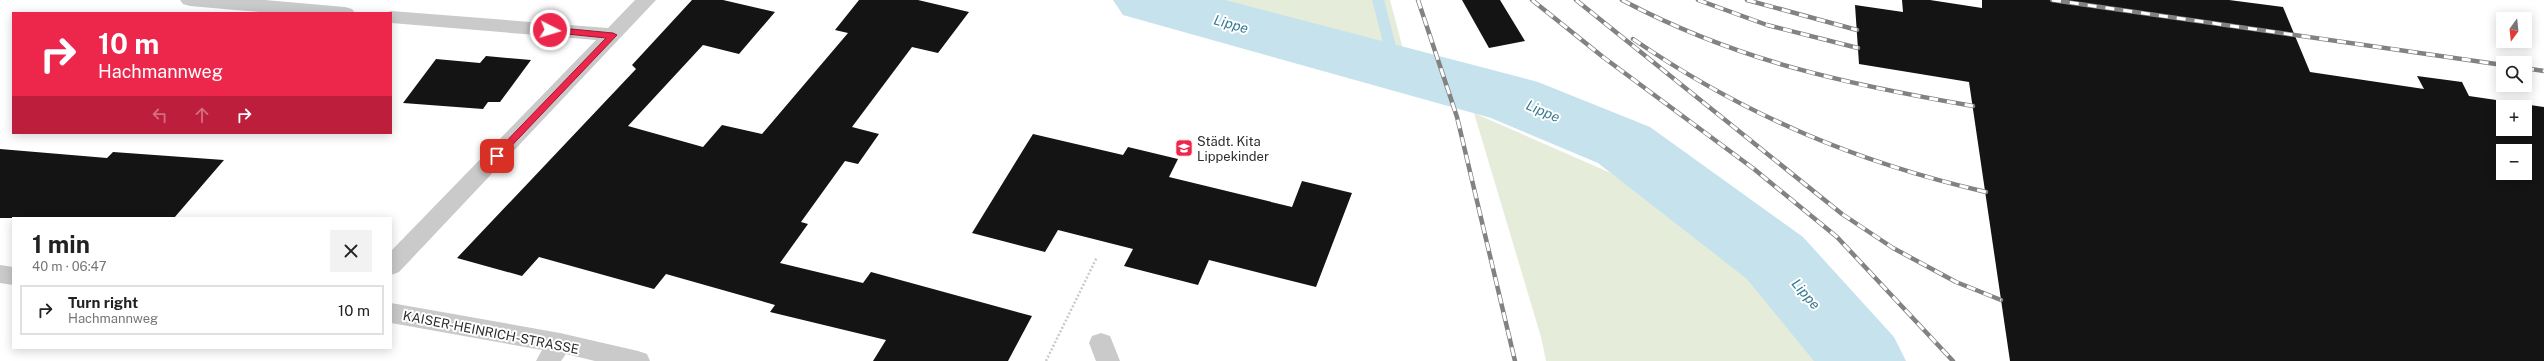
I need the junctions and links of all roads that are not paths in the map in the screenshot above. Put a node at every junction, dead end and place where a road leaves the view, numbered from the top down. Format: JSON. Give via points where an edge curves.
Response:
{"nodes":[{"id":1,"x":190,"y":0,"type":"edge"},
{"id":2,"x":646,"y":0,"type":"edge"},
{"id":3,"x":333,"y":12,"type":"edge"},
{"id":4,"x":392,"y":17,"type":"edge"},
{"id":5,"x":613,"y":35,"type":"junction"},
{"id":6,"x":392,"y":265,"type":"edge"},
{"id":7,"x":392,"y":313,"type":"edge"},
{"id":8,"x":554,"y":352,"type":"edge"},
{"id":9,"x":638,"y":361,"type":"edge"}],
"edges":[{"from":1,"to":3,"type":"street"},
{"from":2,"to":5,"type":"street"},
{"from":4,"to":5,"type":"street"},
{"from":5,"to":6,"type":"street"},
{"from":7,"to":8,"type":"street","name":"KAISER-HEINRICH-STRASSE"},
{"from":8,"to":9,"type":"street","name":"KAISER-HEINRICH-STRASSE"}]}
